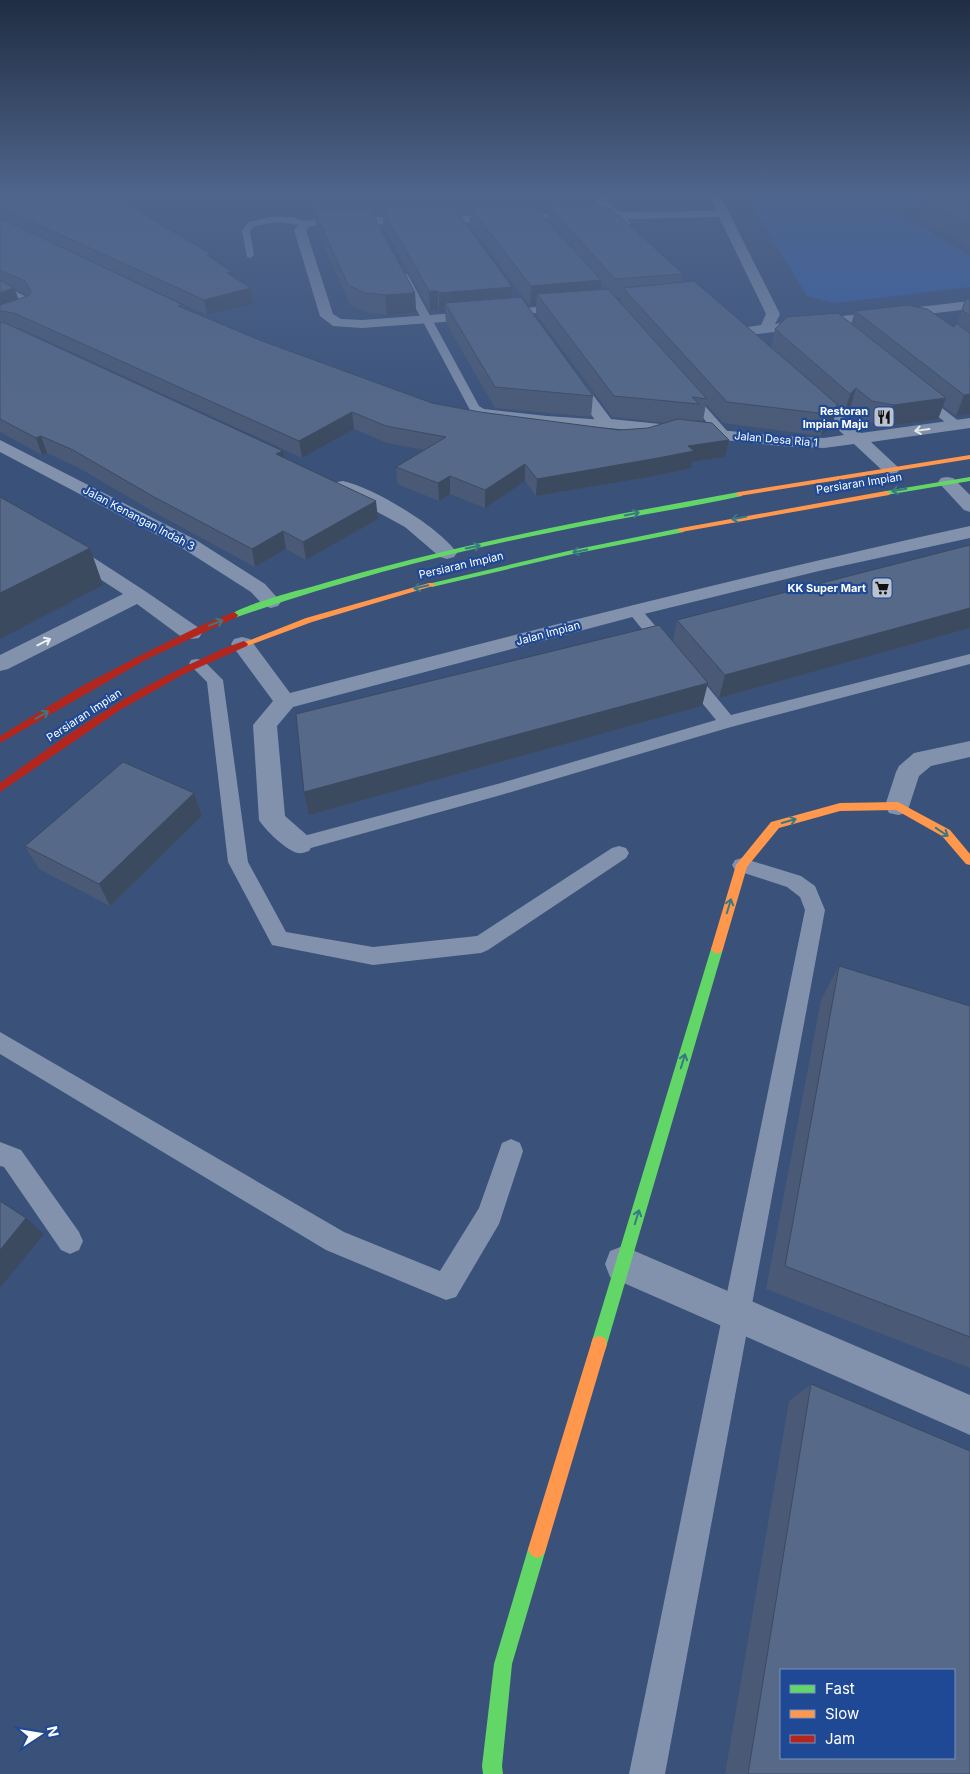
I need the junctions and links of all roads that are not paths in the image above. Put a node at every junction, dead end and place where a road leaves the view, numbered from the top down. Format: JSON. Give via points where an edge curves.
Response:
{"nodes":[{"id":1,"x":314,"y":276,"type":"edge"},
{"id":2,"x":404,"y":276,"type":"edge"},
{"id":3,"x":754,"y":276,"type":"edge"},
{"id":4,"x":0,"y":287,"type":"edge"},
{"id":5,"x":767,"y":302,"type":"junction"},
{"id":6,"x":970,"y":305,"type":"edge"},
{"id":7,"x":28,"y":306,"type":"joint"},
{"id":8,"x":573,"y":307,"type":"edge"},
{"id":9,"x":520,"y":309,"type":"joint"},
{"id":10,"x":916,"y":311,"type":"junction"},
{"id":11,"x":14,"y":313,"type":"edge"},
{"id":12,"x":495,"y":314,"type":"edge"},
{"id":13,"x":426,"y":319,"type":"junction"},
{"id":14,"x":727,"y":320,"type":"edge"},
{"id":15,"x":821,"y":322,"type":"junction"},
{"id":16,"x":932,"y":322,"type":"edge"},
{"id":17,"x":536,"y":326,"type":"edge"},
{"id":18,"x":766,"y":328,"type":"junction"},
{"id":19,"x":740,"y":332,"type":"junction"},
{"id":20,"x":842,"y":334,"type":"edge"},
{"id":21,"x":754,"y":344,"type":"edge"},
{"id":22,"x":564,"y":365,"type":"edge"},
{"id":23,"x":796,"y":382,"type":"edge"},
{"id":24,"x":680,"y":384,"type":"edge"},
{"id":25,"x":910,"y":389,"type":"edge"},
{"id":26,"x":462,"y":419,"type":"edge"},
{"id":27,"x":963,"y":424,"type":"edge"},
{"id":28,"x":605,"y":425,"type":"junction"},
{"id":29,"x":724,"y":435,"type":"junction"},
{"id":30,"x":594,"y":438,"type":"edge"},
{"id":31,"x":858,"y":440,"type":"junction"},
{"id":32,"x":0,"y":445,"type":"edge"},
{"id":33,"x":970,"y":457,"type":"edge"},
{"id":34,"x":890,"y":469,"type":"junction"},
{"id":35,"x":324,"y":477,"type":"edge"},
{"id":36,"x":970,"y":478,"type":"edge"},
{"id":37,"x":947,"y":482,"type":"junction"},
{"id":38,"x":835,"y":499,"type":"junction"},
{"id":39,"x":970,"y":506,"type":"edge"},
{"id":40,"x":970,"y":532,"type":"edge"},
{"id":41,"x":56,"y":542,"type":"edge"},
{"id":42,"x":447,"y":553,"type":"junction"},
{"id":43,"x":138,"y":595,"type":"junction"},
{"id":44,"x":271,"y":602,"type":"junction"},
{"id":45,"x":634,"y":610,"type":"junction"},
{"id":46,"x":191,"y":633,"type":"junction"},
{"id":47,"x":242,"y":644,"type":"junction"},
{"id":48,"x":970,"y":659,"type":"edge"},
{"id":49,"x":0,"y":664,"type":"edge"},
{"id":50,"x":197,"y":664,"type":"junction"},
{"id":51,"x":285,"y":702,"type":"junction"},
{"id":52,"x":728,"y":722,"type":"junction"},
{"id":53,"x":1,"y":739,"type":"edge"},
{"id":54,"x":970,"y":749,"type":"edge"},
{"id":55,"x":0,"y":788,"type":"edge"},
{"id":56,"x":898,"y":806,"type":"junction"},
{"id":57,"x":300,"y":844,"type":"joint"},
{"id":58,"x":619,"y":853,"type":"dead end"},
{"id":59,"x":970,"y":861,"type":"edge"},
{"id":60,"x":742,"y":865,"type":"junction"},
{"id":61,"x":0,"y":1042,"type":"edge"},
{"id":62,"x":510,"y":1151,"type":"dead end"},
{"id":63,"x":0,"y":1154,"type":"edge"},
{"id":64,"x":70,"y":1241,"type":"dead end"},
{"id":65,"x":623,"y":1264,"type":"junction"},
{"id":66,"x":736,"y":1313,"type":"junction"},
{"id":67,"x":970,"y":1415,"type":"edge"},
{"id":68,"x":493,"y":1774,"type":"edge"},
{"id":69,"x":647,"y":1774,"type":"edge"}],
"edges":[{"from":1,"to":13,"type":"street","via":[[327,316],[338,324]]},
{"from":2,"to":13,"type":"lane"},
{"from":3,"to":5,"type":"street"},
{"from":4,"to":7,"type":"lane","via":[[26,300]]},
{"from":5,"to":15,"type":"street","via":[[784,312]]},
{"from":5,"to":18,"type":"street","via":[[773,314]]},
{"from":6,"to":10,"type":"street"},
{"from":7,"to":11,"type":"street"},
{"from":8,"to":9,"type":"lane"},
{"from":9,"to":17,"type":"street"},
{"from":10,"to":15,"type":"street"},
{"from":10,"to":16,"type":"street"},
{"from":12,"to":13,"type":"street"},
{"from":13,"to":28,"type":"lane","via":[[474,408],[481,412]]},
{"from":14,"to":19,"type":"street"},
{"from":15,"to":18,"type":"street"},
{"from":15,"to":20,"type":"lane"},
{"from":18,"to":19,"type":"street"},
{"from":19,"to":21,"type":"street"},
{"from":22,"to":28,"type":"street"},
{"from":23,"to":31,"type":"street"},
{"from":24,"to":29,"type":"lane"},
{"from":25,"to":27,"type":"lane"},
{"from":26,"to":30,"type":"street"},
{"from":27,"to":31,"type":"street","name":"Jalan Desa Ria 1","one_way":true},
{"from":28,"to":29,"type":"street","name":"Jalan Desa Ria 1"},
{"from":29,"to":31,"type":"street","name":"Jalan Desa Ria 1","via":[[780,442]]},
{"from":31,"to":34,"type":"street"},
{"from":32,"to":44,"type":"street","name":"Jalan Kenangan Indah 3","via":[[190,544],[258,588]]},
{"from":33,"to":34,"type":"street","name":"Persiaran Impian"},
{"from":34,"to":36,"type":"street","via":[[947,478]]},
{"from":34,"to":38,"type":"street","via":[[877,484]]},
{"from":42,"to":34,"type":"street","name":"Persiaran Impian","one_way":true,"via":[[817,478]]},
{"from":35,"to":42,"type":"street","via":[[369,498],[434,538]]},
{"from":36,"to":37,"type":"street","name":"Persiaran Impian"},
{"from":37,"to":38,"type":"street","name":"Persiaran Impian","one_way":true},
{"from":37,"to":39,"type":"street"},
{"from":38,"to":47,"type":"street","name":"Persiaran Impian","one_way":true,"via":[[671,530],[465,576],[296,623]]},
{"from":40,"to":45,"type":"street","name":"Jalan Impian"},
{"from":41,"to":43,"type":"street"},
{"from":42,"to":44,"type":"street","name":"Persiaran Impian"},
{"from":43,"to":46,"type":"street"},
{"from":49,"to":43,"type":"street","one_way":true},
{"from":46,"to":44,"type":"street","name":"Persiaran Impian","one_way":true},
{"from":45,"to":51,"type":"street","name":"Jalan Impian"},
{"from":45,"to":52,"type":"lane"},
{"from":53,"to":46,"type":"street","name":"Persiaran Impian","one_way":true,"via":[[103,679]]},
{"from":47,"to":50,"type":"street","name":"Persiaran Impian"},
{"from":47,"to":51,"type":"street"},
{"from":48,"to":52,"type":"lane"},
{"from":50,"to":55,"type":"street","name":"Persiaran Impian","via":[[129,700],[36,760]]},
{"from":50,"to":58,"type":"lane","via":[[215,680],[238,862],[279,939],[373,956],[481,944]]},
{"from":51,"to":57,"type":"street","via":[[265,725],[272,820]]},
{"from":52,"to":57,"type":"lane"},
{"from":54,"to":56,"type":"street","via":[[923,759],[908,772]]},
{"from":56,"to":59,"type":"street","one_way":true,"via":[[946,834]]},
{"from":60,"to":56,"type":"street","one_way":true,"via":[[775,825],[840,807]]},
{"from":65,"to":60,"type":"street","one_way":true},
{"from":60,"to":66,"type":"lane","via":[[794,881],[808,892],[814,910]]},
{"from":61,"to":62,"type":"lane","via":[[335,1241],[446,1287],[490,1215]]},
{"from":63,"to":64,"type":"lane","via":[[12,1158]]},
{"from":65,"to":66,"type":"street"},
{"from":65,"to":68,"type":"street","via":[[503,1664]]},
{"from":66,"to":67,"type":"street"},
{"from":66,"to":69,"type":"lane"}]}
